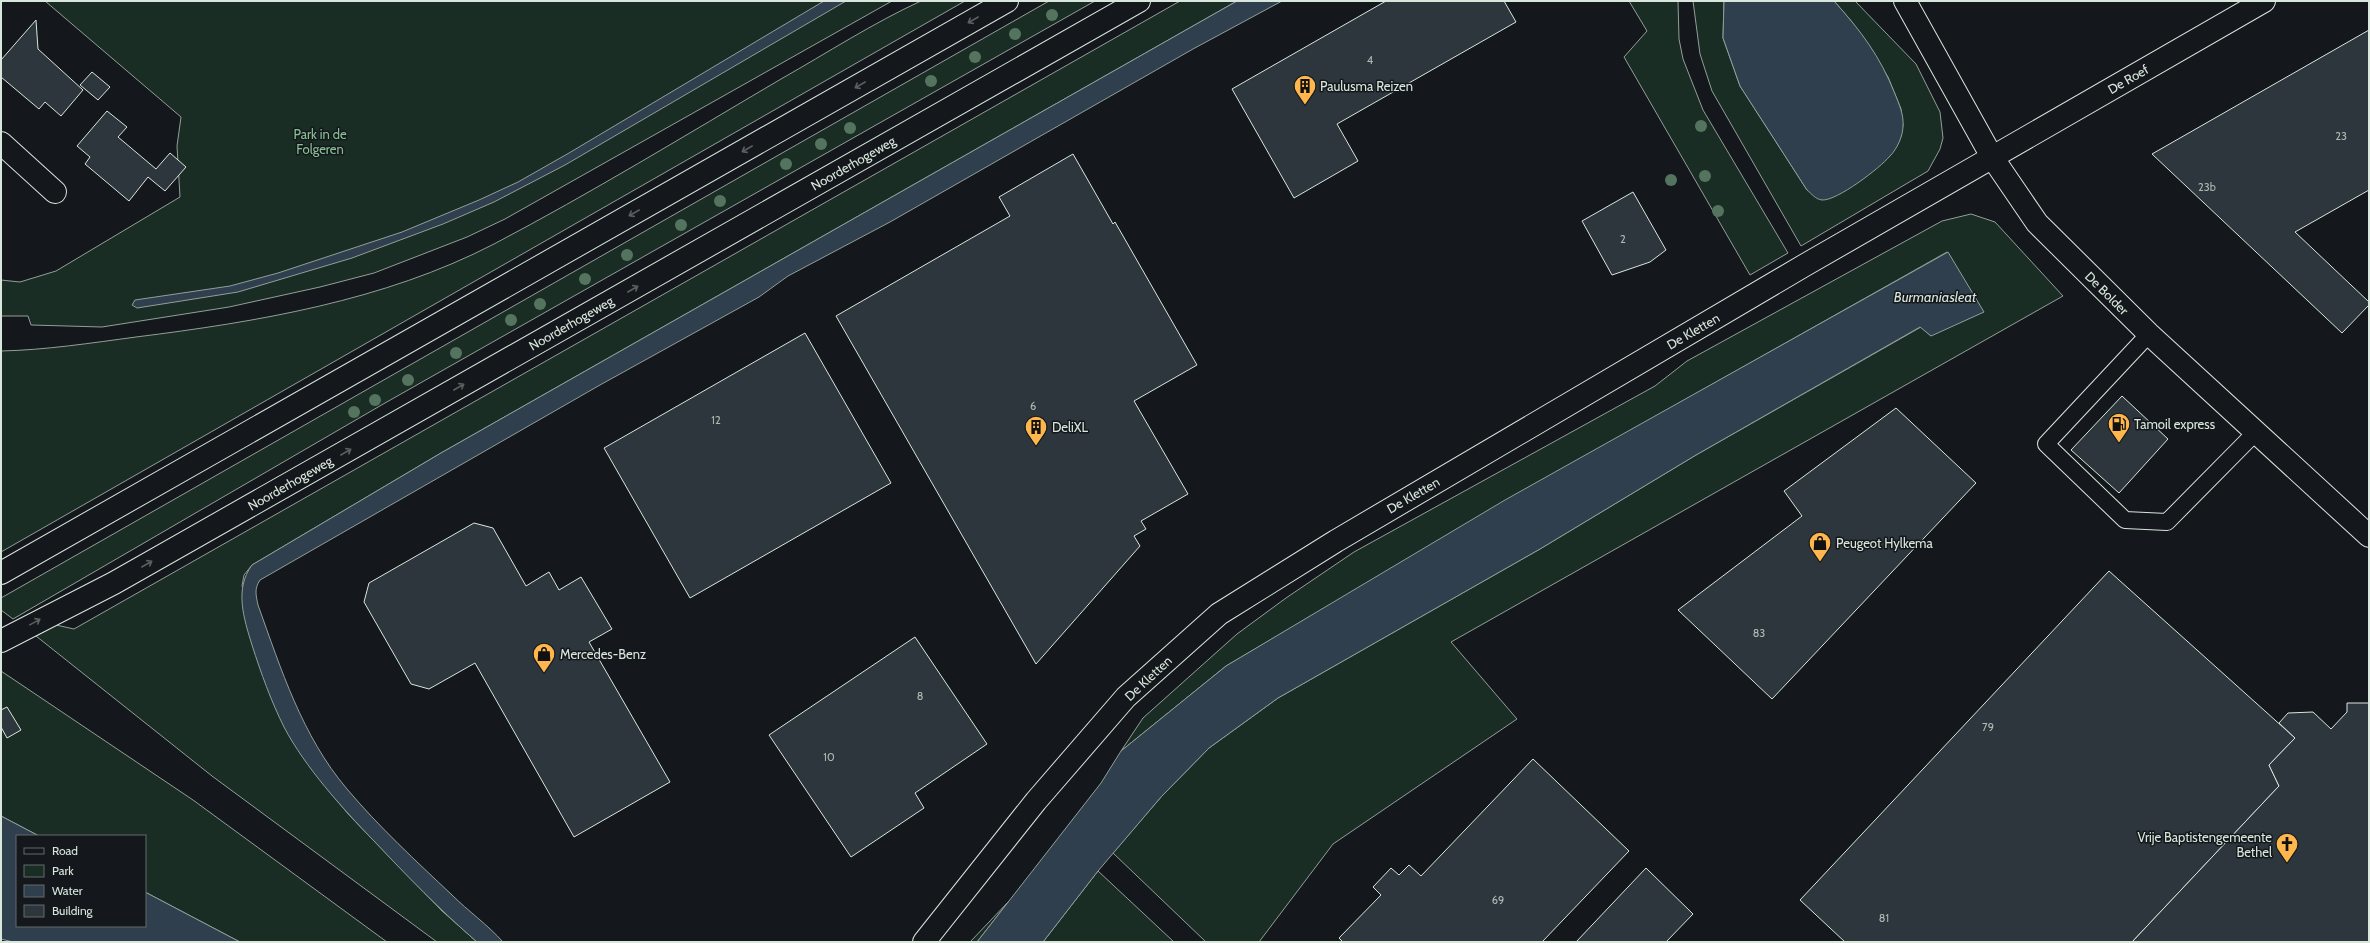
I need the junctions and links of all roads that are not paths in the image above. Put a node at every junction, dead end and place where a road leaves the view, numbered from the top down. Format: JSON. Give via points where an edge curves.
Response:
{"nodes":[{"id":1,"x":1007,"y":1,"type":"edge"},
{"id":2,"x":1139,"y":1,"type":"edge"},
{"id":3,"x":1905,"y":1,"type":"edge"},
{"id":4,"x":2264,"y":1,"type":"edge"},
{"id":5,"x":1,"y":143,"type":"edge"},
{"id":6,"x":1992,"y":157,"type":"junction"},
{"id":7,"x":55,"y":192,"type":"dead end"},
{"id":8,"x":2149,"y":334,"type":"junction"},
{"id":9,"x":2256,"y":432,"type":"junction"},
{"id":10,"x":2369,"y":536,"type":"edge"},
{"id":11,"x":1,"y":573,"type":"edge"},
{"id":12,"x":1,"y":641,"type":"edge"},
{"id":13,"x":924,"y":942,"type":"edge"}],
"edges":[{"from":1,"to":11,"type":"street","one_way":true},
{"from":12,"to":2,"type":"street","name":"Noorderhogeweg","one_way":true,"via":[[114,583]]},
{"from":3,"to":6,"type":"street","name":"De Bolder"},
{"from":4,"to":6,"type":"street","name":"De Roef"},
{"from":5,"to":7,"type":"street"},
{"from":6,"to":8,"type":"street","name":"De Bolder","via":[[2037,222]]},
{"from":6,"to":13,"type":"street","name":"De Kletten","via":[[1343,536],[1219,614],[1126,697],[1036,800]]},
{"from":8,"to":9,"type":"street","name":"De Bolder"},
{"from":8,"to":9,"type":"lane","via":[[2046,444],[2125,520],[2167,522]]},
{"from":9,"to":10,"type":"street","name":"De Bolder"}]}
